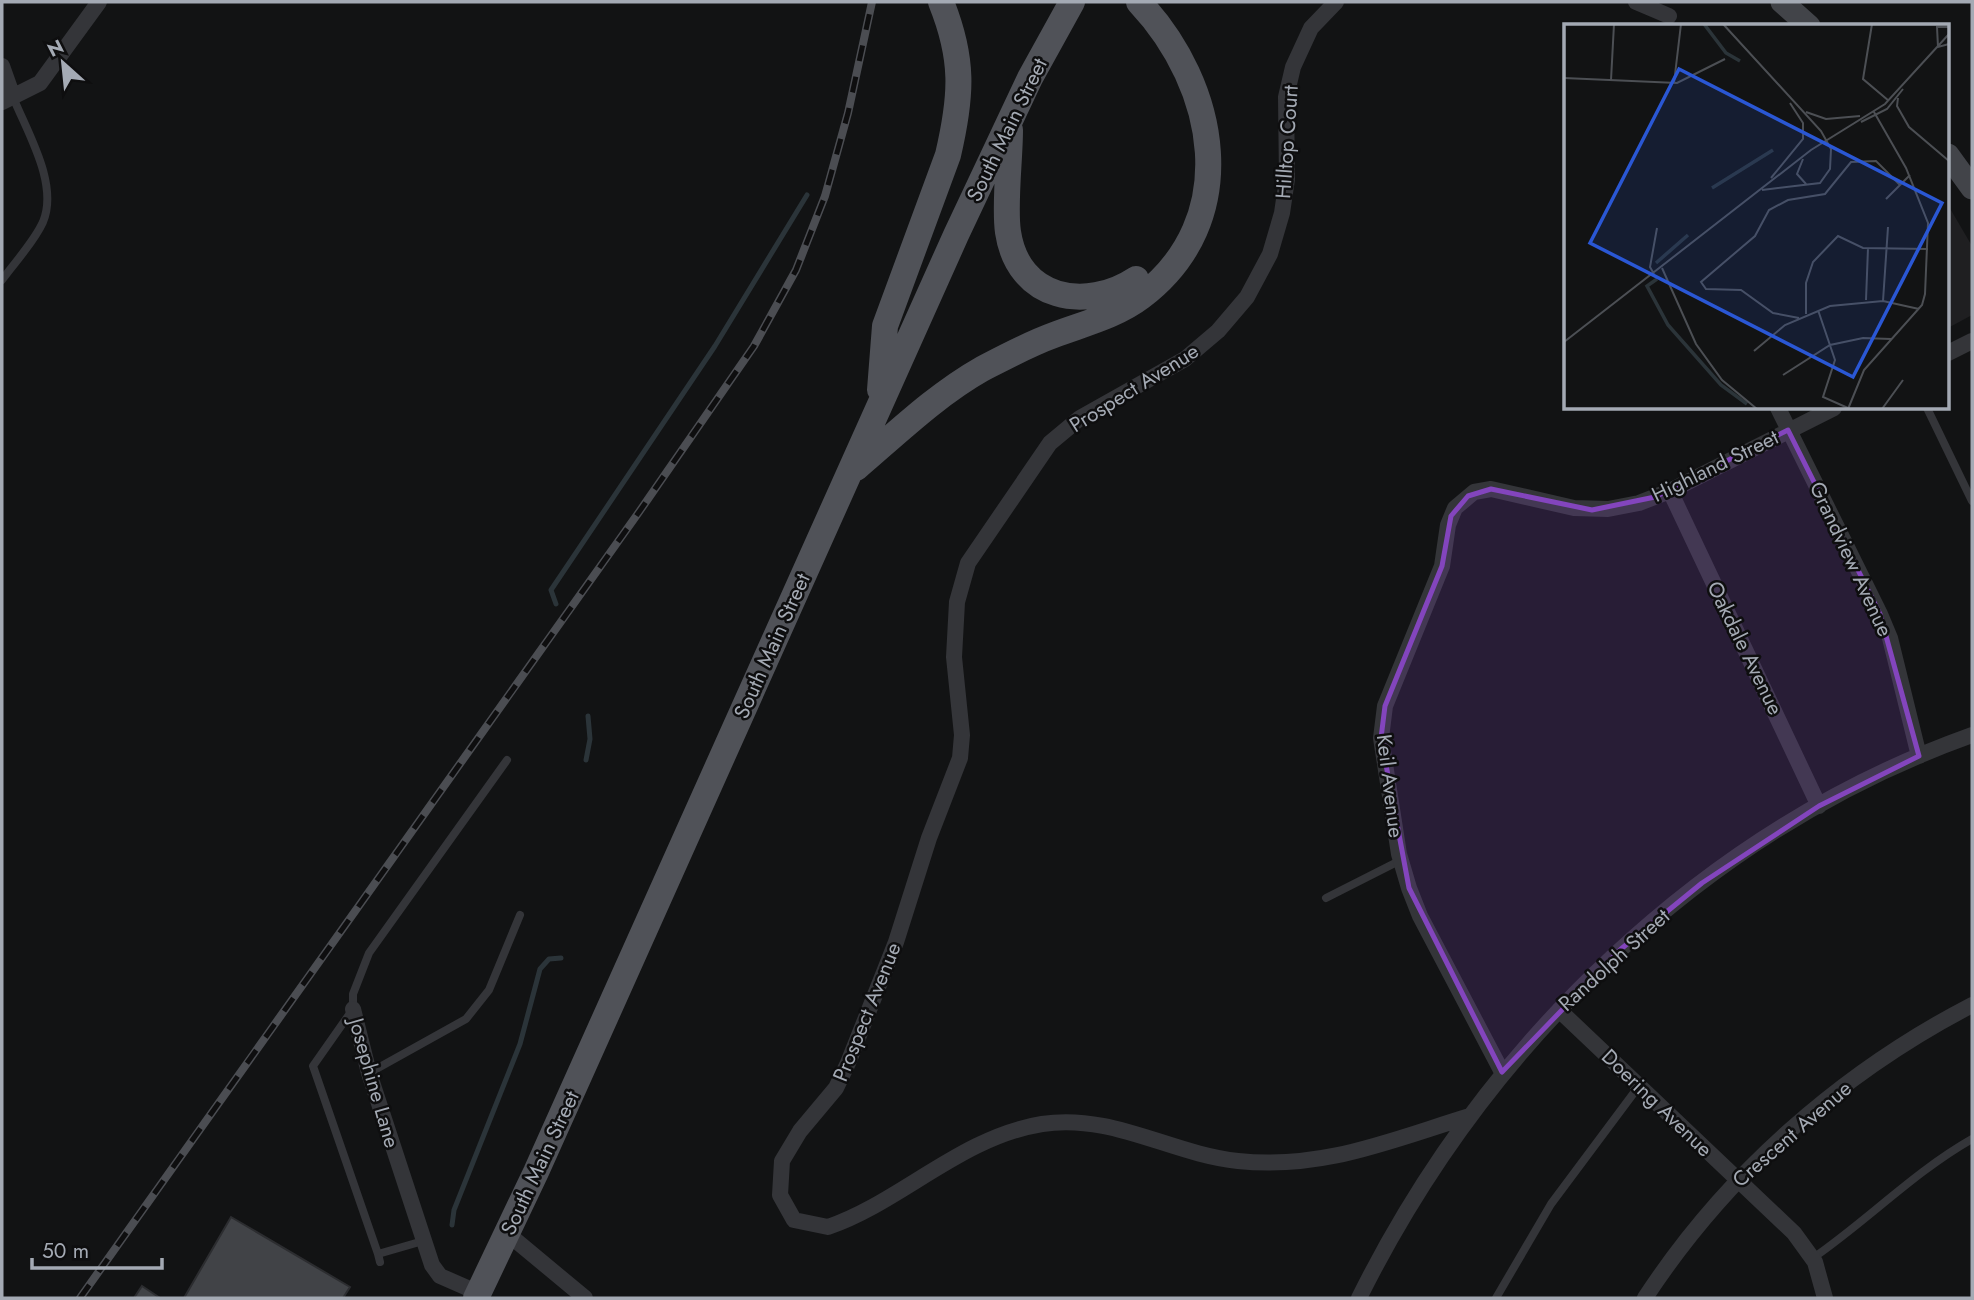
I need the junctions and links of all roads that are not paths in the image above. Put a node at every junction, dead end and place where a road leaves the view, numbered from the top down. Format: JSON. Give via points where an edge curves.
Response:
{"nodes":[{"id":1,"x":99,"y":2,"type":"edge"},
{"id":2,"x":941,"y":2,"type":"edge"},
{"id":3,"x":1073,"y":2,"type":"edge"},
{"id":4,"x":1118,"y":2,"type":"edge"},
{"id":5,"x":1336,"y":2,"type":"edge"},
{"id":6,"x":1636,"y":2,"type":"edge"},
{"id":7,"x":1782,"y":2,"type":"edge"},
{"id":8,"x":1142,"y":12,"type":"edge"},
{"id":9,"x":1670,"y":15,"type":"edge"},
{"id":10,"x":1807,"y":24,"type":"edge"},
{"id":11,"x":2,"y":66,"type":"edge"},
{"id":12,"x":7,"y":99,"type":"edge"},
{"id":13,"x":1010,"y":121,"type":"junction"},
{"id":14,"x":1950,"y":158,"type":"edge"},
{"id":15,"x":1972,"y":188,"type":"edge"},
{"id":16,"x":1270,"y":254,"type":"joint"},
{"id":17,"x":2,"y":280,"type":"edge"},
{"id":18,"x":1972,"y":341,"type":"edge"},
{"id":19,"x":1950,"y":352,"type":"edge"},
{"id":20,"x":878,"y":409,"type":"junction"},
{"id":21,"x":1779,"y":410,"type":"edge"},
{"id":22,"x":1830,"y":410,"type":"edge"},
{"id":23,"x":1928,"y":410,"type":"edge"},
{"id":24,"x":1788,"y":430,"type":"junction"},
{"id":25,"x":849,"y":473,"type":"junction"},
{"id":26,"x":1670,"y":491,"type":"junction"},
{"id":27,"x":1468,"y":496,"type":"joint"},
{"id":28,"x":1972,"y":501,"type":"edge"},
{"id":29,"x":1972,"y":735,"type":"edge"},
{"id":30,"x":1919,"y":756,"type":"junction"},
{"id":31,"x":507,"y":760,"type":"dead end"},
{"id":32,"x":1819,"y":806,"type":"junction"},
{"id":33,"x":1401,"y":860,"type":"junction"},
{"id":34,"x":1326,"y":898,"type":"dead end"},
{"id":35,"x":520,"y":915,"type":"dead end"},
{"id":36,"x":1972,"y":1004,"type":"edge"},
{"id":37,"x":352,"y":1009,"type":"junction"},
{"id":38,"x":1559,"y":1010,"type":"junction"},
{"id":39,"x":1502,"y":1072,"type":"junction"},
{"id":40,"x":369,"y":1073,"type":"junction"},
{"id":41,"x":1639,"y":1086,"type":"junction"},
{"id":42,"x":1470,"y":1116,"type":"junction"},
{"id":43,"x":1972,"y":1139,"type":"edge"},
{"id":44,"x":1737,"y":1180,"type":"junction"},
{"id":45,"x":508,"y":1234,"type":"junction"},
{"id":46,"x":423,"y":1241,"type":"junction"},
{"id":47,"x":1813,"y":1258,"type":"junction"},
{"id":48,"x":477,"y":1296,"type":"edge"},
{"id":49,"x":585,"y":1298,"type":"edge"},
{"id":50,"x":1359,"y":1298,"type":"edge"},
{"id":51,"x":1496,"y":1298,"type":"edge"},
{"id":52,"x":1645,"y":1298,"type":"edge"},
{"id":53,"x":1825,"y":1298,"type":"edge"}],
"edges":[{"from":1,"to":12,"type":"street","via":[[40,83]]},
{"from":2,"to":20,"type":"main road","via":[[960,61],[955,128],[885,326]]},
{"from":3,"to":13,"type":"main road","name":"South Main Street"},
{"from":4,"to":8,"type":"main road"},
{"from":5,"to":16,"type":"street","name":"Hilltop Court","via":[[1311,28],[1293,67],[1286,97],[1287,179]]},
{"from":6,"to":9,"type":"street"},
{"from":7,"to":10,"type":"street"},
{"from":8,"to":13,"type":"main road","via":[[1182,97],[1194,160],[1191,199],[1182,225],[1144,274],[1112,293],[1090,298],[1052,292],[1026,271],[1011,245],[1007,223]]},
{"from":8,"to":25,"type":"main road","via":[[1184,68],[1206,135],[1206,196],[1189,246],[1141,297],[978,371]]},
{"from":11,"to":12,"type":"street"},
{"from":12,"to":17,"type":"lane","via":[[41,170],[48,202],[42,225]]},
{"from":13,"to":20,"type":"main road","name":"South Main Street"},
{"from":14,"to":15,"type":"street"},
{"from":16,"to":42,"type":"street","name":"Prospect Avenue","via":[[1247,297],[1202,346],[1172,368],[1080,418],[1050,443],[968,563],[957,602],[954,657],[960,758],[848,1063],[836,1088],[786,1151],[779,1195],[794,1220],[828,1227],[990,1139],[1043,1124],[1106,1125],[1212,1156],[1298,1163],[1328,1159]]},
{"from":18,"to":19,"type":"street"},
{"from":20,"to":25,"type":"main road","name":"South Main Street"},
{"from":21,"to":24,"type":"street","name":"Grandview Avenue"},
{"from":22,"to":24,"type":"street","name":"Highland Street"},
{"from":23,"to":28,"type":"lane"},
{"from":24,"to":26,"type":"street","name":"Highland Street"},
{"from":24,"to":30,"type":"street","name":"Grandview Avenue","via":[[1890,638]]},
{"from":25,"to":45,"type":"main road","name":"South Main Street"},
{"from":26,"to":27,"type":"street","name":"Highland Street","via":[[1624,507],[1592,510],[1491,489]]},
{"from":26,"to":32,"type":"street","name":"Oakdale Avenue"},
{"from":27,"to":33,"type":"street","name":"Keil Avenue","via":[[1451,516],[1443,565],[1382,718],[1381,738]]},
{"from":29,"to":30,"type":"street","name":"Randolph Street"},
{"from":30,"to":32,"type":"street","name":"Randolph Street"},
{"from":31,"to":37,"type":"lane","name":"Josephine Lane","via":[[369,953]]},
{"from":32,"to":38,"type":"street","name":"Randolph Street","via":[[1702,883],[1621,949]]},
{"from":33,"to":34,"type":"lane"},
{"from":33,"to":39,"type":"street","name":"Keil Avenue","via":[[1420,916]]},
{"from":35,"to":40,"type":"lane","via":[[489,990],[466,1019]]},
{"from":36,"to":44,"type":"street","name":"Crescent Avenue","via":[[1825,1101]]},
{"from":37,"to":40,"type":"street","name":"Josephine Lane"},
{"from":37,"to":46,"type":"lane","via":[[313,1066],[379,1258]]},
{"from":38,"to":39,"type":"street","name":"Randolph Street"},
{"from":38,"to":41,"type":"street","name":"Doering Avenue"},
{"from":39,"to":42,"type":"street","name":"Randolph Street"},
{"from":40,"to":46,"type":"street","name":"Josephine Lane"},
{"from":41,"to":44,"type":"street","name":"Doering Avenue"},
{"from":41,"to":51,"type":"lane","via":[[1551,1204]]},
{"from":42,"to":50,"type":"street","name":"Randolph Street","via":[[1412,1200]]},
{"from":43,"to":47,"type":"lane","via":[[1926,1168]]},
{"from":44,"to":47,"type":"street","name":"Doering Avenue","via":[[1794,1233]]},
{"from":44,"to":52,"type":"street","name":"Crescent Avenue","via":[[1708,1211]]},
{"from":45,"to":48,"type":"main road","name":"South Main Street"},
{"from":45,"to":49,"type":"street"},
{"from":46,"to":48,"type":"street","name":"Josephine Lane","via":[[440,1276]]},
{"from":47,"to":53,"type":"street","name":"Doering Avenue"}]}
